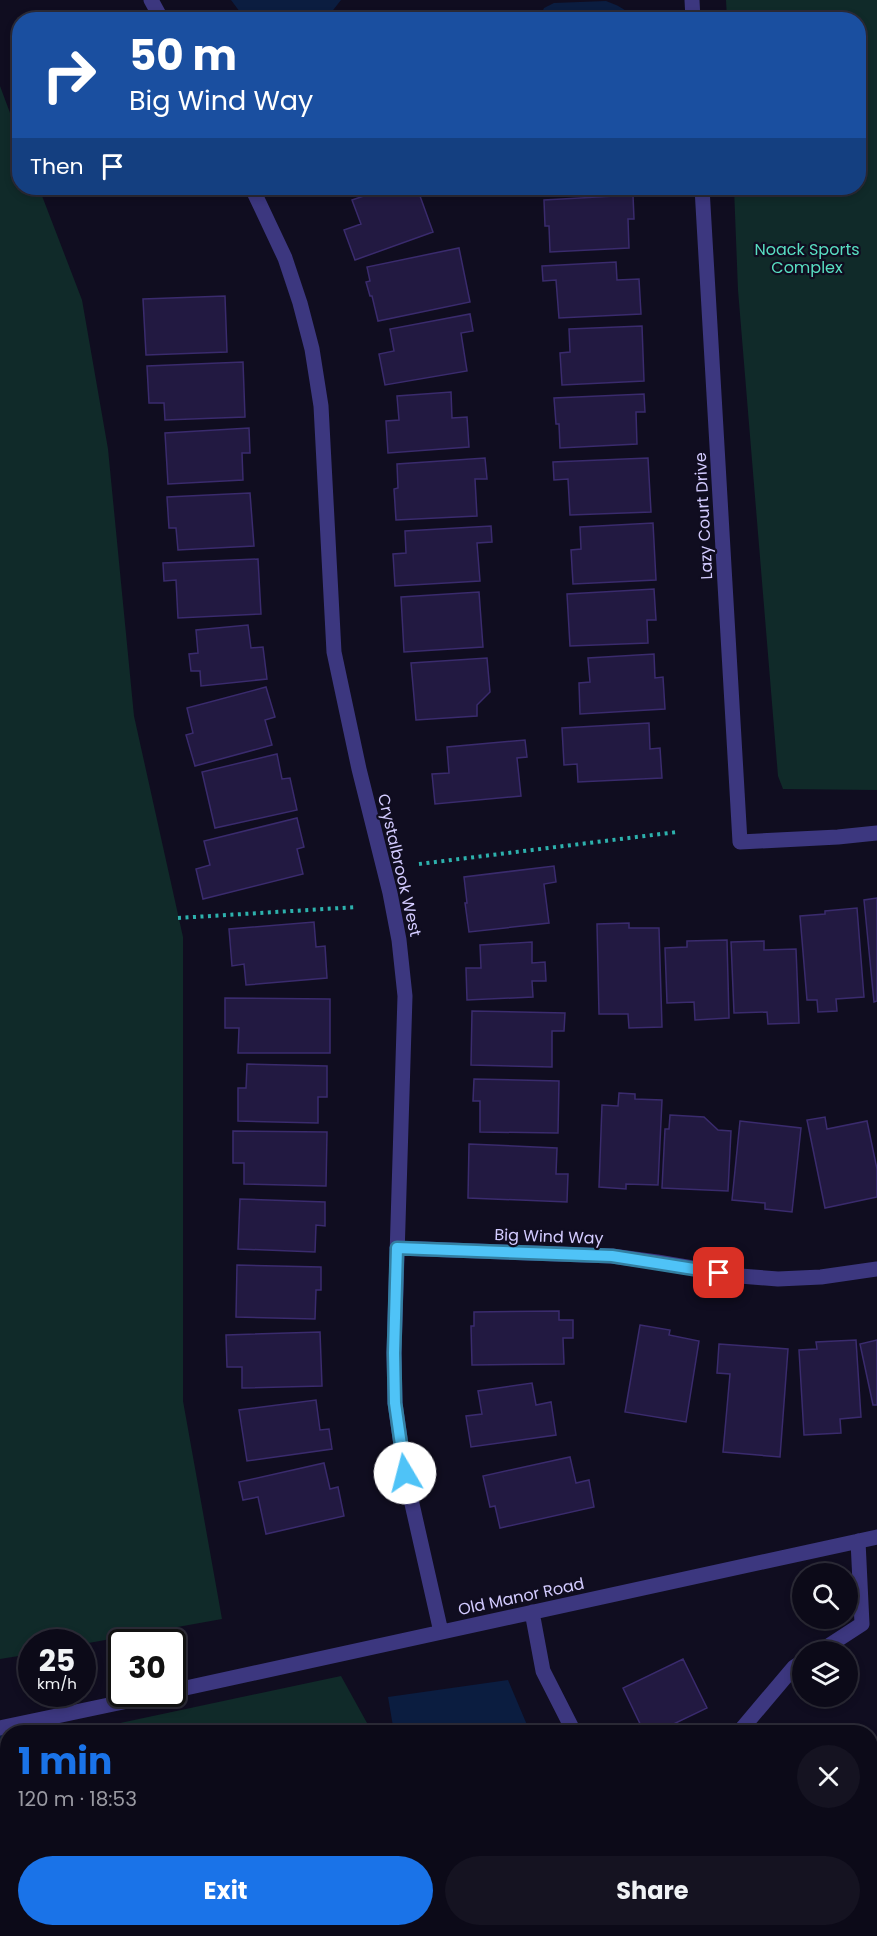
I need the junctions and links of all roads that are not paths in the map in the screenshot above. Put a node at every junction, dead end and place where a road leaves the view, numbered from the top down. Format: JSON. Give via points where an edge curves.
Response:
{"nodes":[{"id":1,"x":255,"y":195,"type":"edge"},
{"id":2,"x":702,"y":195,"type":"edge"},
{"id":3,"x":877,"y":833,"type":"edge"},
{"id":4,"x":397,"y":1248,"type":"junction"},
{"id":5,"x":877,"y":1269,"type":"edge"},
{"id":6,"x":877,"y":1537,"type":"edge"},
{"id":7,"x":858,"y":1541,"type":"junction"},
{"id":8,"x":532,"y":1612,"type":"junction"},
{"id":9,"x":441,"y":1632,"type":"junction"},
{"id":10,"x":836,"y":1641,"type":"edge"},
{"id":11,"x":792,"y":1669,"type":"edge"},
{"id":12,"x":186,"y":1688,"type":"edge"},
{"id":13,"x":108,"y":1705,"type":"edge"},
{"id":14,"x":14,"y":1725,"type":"edge"},
{"id":15,"x":570,"y":1725,"type":"edge"},
{"id":16,"x":745,"y":1725,"type":"edge"}],
"edges":[{"from":1,"to":4,"type":"street","name":"Crystalbrook West","via":[[285,258],[312,349],[321,406],[334,652],[399,940],[405,996]]},
{"from":2,"to":3,"type":"street","name":"Lazy Court Drive","via":[[740,842]]},
{"from":4,"to":5,"type":"street","name":"Big Wind Way","via":[[612,1256],[778,1280]]},
{"from":4,"to":9,"type":"street","name":"Crystalbrook West","via":[[395,1403],[405,1473]]},
{"from":6,"to":7,"type":"street","name":"Old Manor Road"},
{"from":7,"to":8,"type":"street","name":"Old Manor Road"},
{"from":7,"to":10,"type":"street","via":[[862,1624]]},
{"from":8,"to":9,"type":"street","name":"Old Manor Road"},
{"from":8,"to":15,"type":"street","via":[[543,1671]]},
{"from":9,"to":12,"type":"street","name":"Old Manor Road"},
{"from":11,"to":16,"type":"street"},
{"from":13,"to":14,"type":"street"}]}
